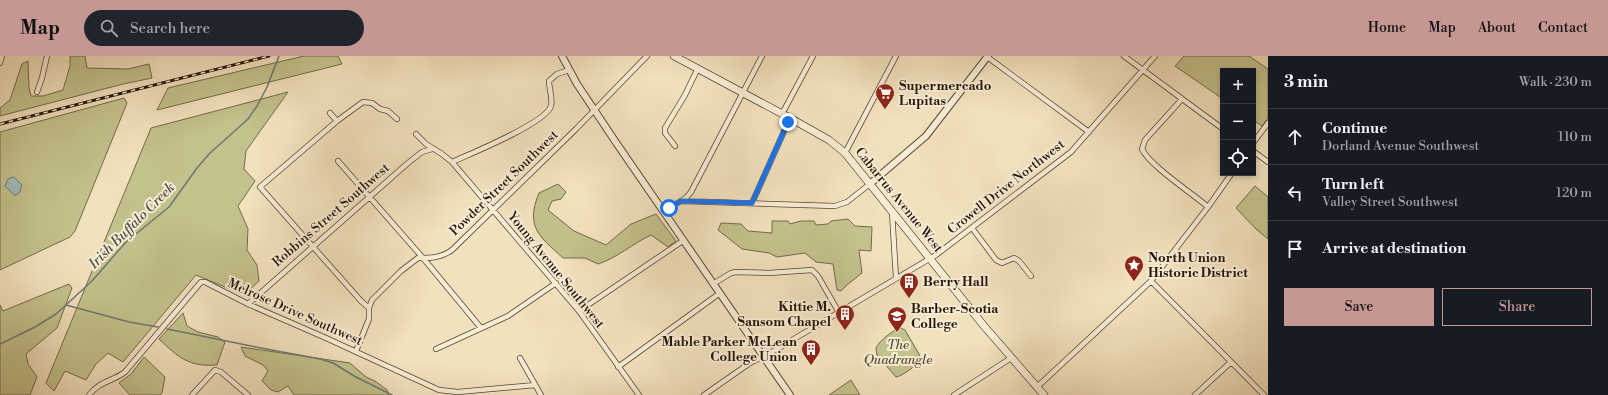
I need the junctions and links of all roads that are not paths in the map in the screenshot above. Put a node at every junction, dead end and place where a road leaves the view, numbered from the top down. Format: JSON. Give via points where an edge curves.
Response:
{"nodes":[{"id":1,"x":2,"y":56,"type":"edge"},
{"id":2,"x":47,"y":56,"type":"edge"},
{"id":3,"x":562,"y":56,"type":"edge"},
{"id":4,"x":647,"y":56,"type":"edge"},
{"id":5,"x":674,"y":56,"type":"edge"},
{"id":6,"x":762,"y":56,"type":"edge"},
{"id":7,"x":813,"y":56,"type":"edge"},
{"id":8,"x":896,"y":56,"type":"edge"},
{"id":9,"x":987,"y":56,"type":"edge"},
{"id":10,"x":1124,"y":56,"type":"edge"},
{"id":11,"x":1155,"y":56,"type":"edge"},
{"id":12,"x":0,"y":63,"type":"edge"},
{"id":13,"x":698,"y":68,"type":"junction"},
{"id":14,"x":569,"y":70,"type":"junction"},
{"id":15,"x":1143,"y":70,"type":"junction"},
{"id":16,"x":37,"y":92,"type":"dead end"},
{"id":17,"x":742,"y":92,"type":"junction"},
{"id":18,"x":1182,"y":99,"type":"junction"},
{"id":19,"x":595,"y":110,"type":"junction"},
{"id":20,"x":330,"y":113,"type":"dead end"},
{"id":21,"x":782,"y":114,"type":"junction"},
{"id":22,"x":790,"y":118,"type":"junction"},
{"id":23,"x":398,"y":119,"type":"dead end"},
{"id":24,"x":337,"y":121,"type":"junction"},
{"id":25,"x":1268,"y":123,"type":"edge"},
{"id":26,"x":1220,"y":127,"type":"edge"},
{"id":27,"x":1089,"y":132,"type":"junction"},
{"id":28,"x":416,"y":134,"type":"dead end"},
{"id":29,"x":1255,"y":140,"type":"edge"},
{"id":30,"x":675,"y":146,"type":"dead end"},
{"id":31,"x":432,"y":148,"type":"junction"},
{"id":32,"x":846,"y":152,"type":"junction"},
{"id":33,"x":1256,"y":153,"type":"edge"},
{"id":34,"x":338,"y":161,"type":"dead end"},
{"id":35,"x":452,"y":162,"type":"junction"},
{"id":36,"x":1268,"y":162,"type":"edge"},
{"id":37,"x":1230,"y":176,"type":"edge"},
{"id":38,"x":870,"y":183,"type":"junction"},
{"id":39,"x":370,"y":196,"type":"junction"},
{"id":40,"x":681,"y":201,"type":"junction"},
{"id":41,"x":752,"y":203,"type":"junction"},
{"id":42,"x":1208,"y":207,"type":"junction"},
{"id":43,"x":493,"y":209,"type":"junction"},
{"id":44,"x":892,"y":210,"type":"junction"},
{"id":45,"x":664,"y":211,"type":"junction"},
{"id":46,"x":972,"y":228,"type":"junction"},
{"id":47,"x":684,"y":240,"type":"junction"},
{"id":48,"x":312,"y":247,"type":"junction"},
{"id":49,"x":423,"y":258,"type":"junction"},
{"id":50,"x":930,"y":258,"type":"junction"},
{"id":51,"x":1031,"y":276,"type":"dead end"},
{"id":52,"x":896,"y":278,"type":"junction"},
{"id":53,"x":1151,"y":281,"type":"junction"},
{"id":54,"x":556,"y":283,"type":"junction"},
{"id":55,"x":713,"y":284,"type":"junction"},
{"id":56,"x":720,"y":293,"type":"junction"},
{"id":57,"x":248,"y":304,"type":"junction"},
{"id":58,"x":369,"y":308,"type":"junction"},
{"id":59,"x":579,"y":311,"type":"junction"},
{"id":60,"x":838,"y":311,"type":"junction"},
{"id":61,"x":481,"y":328,"type":"junction"},
{"id":62,"x":436,"y":349,"type":"dead end"},
{"id":63,"x":356,"y":352,"type":"junction"},
{"id":64,"x":763,"y":356,"type":"junction"},
{"id":65,"x":520,"y":358,"type":"dead end"},
{"id":66,"x":1011,"y":358,"type":"junction"},
{"id":67,"x":1231,"y":362,"type":"junction"},
{"id":68,"x":618,"y":367,"type":"junction"},
{"id":69,"x":535,"y":385,"type":"junction"},
{"id":70,"x":1037,"y":387,"type":"junction"},
{"id":71,"x":88,"y":395,"type":"edge"},
{"id":72,"x":192,"y":395,"type":"edge"},
{"id":73,"x":248,"y":395,"type":"edge"},
{"id":74,"x":541,"y":395,"type":"edge"},
{"id":75,"x":639,"y":395,"type":"edge"},
{"id":76,"x":704,"y":395,"type":"edge"},
{"id":77,"x":790,"y":395,"type":"edge"},
{"id":78,"x":954,"y":395,"type":"edge"},
{"id":79,"x":1044,"y":395,"type":"edge"},
{"id":80,"x":1195,"y":395,"type":"edge"},
{"id":81,"x":1264,"y":395,"type":"edge"}],
"edges":[{"from":1,"to":12,"type":"street"},
{"from":2,"to":16,"type":"street"},
{"from":3,"to":14,"type":"street"},
{"from":4,"to":19,"type":"street","name":"Powder Street Southwest"},
{"from":5,"to":13,"type":"main road","name":"Cabarrus Avenue West"},
{"from":6,"to":17,"type":"street"},
{"from":7,"to":21,"type":"street"},
{"from":8,"to":32,"type":"street"},
{"from":9,"to":27,"type":"street"},
{"from":9,"to":38,"type":"street","via":[[926,136]]},
{"from":10,"to":15,"type":"street"},
{"from":11,"to":15,"type":"street","name":"Crowell Drive Northwest"},
{"from":13,"to":17,"type":"main road","name":"Cabarrus Avenue West"},
{"from":13,"to":30,"type":"street","via":[[665,128],[665,133]]},
{"from":14,"to":19,"type":"street"},
{"from":14,"to":35,"type":"street","via":[[557,74],[549,81],[552,103],[551,108],[544,114],[511,135]]},
{"from":15,"to":18,"type":"street"},
{"from":15,"to":27,"type":"street","name":"Crowell Drive Northwest"},
{"from":17,"to":21,"type":"main road","name":"Cabarrus Avenue West"},
{"from":17,"to":40,"type":"street","via":[[691,192]]},
{"from":18,"to":26,"type":"street"},
{"from":18,"to":42,"type":"street","via":[[1145,140],[1142,149],[1154,164]]},
{"from":19,"to":43,"type":"street","name":"Powder Street Southwest"},
{"from":19,"to":45,"type":"street"},
{"from":20,"to":24,"type":"street"},
{"from":21,"to":22,"type":"main road","name":"Cabarrus Avenue West"},
{"from":22,"to":32,"type":"main road","name":"Cabarrus Avenue West"},
{"from":22,"to":41,"type":"street"},
{"from":23,"to":24,"type":"street","via":[[372,102],[363,102]]},
{"from":24,"to":48,"type":"street","via":[[260,187]]},
{"from":25,"to":29,"type":"street"},
{"from":27,"to":46,"type":"street","name":"Crowell Drive Northwest","via":[[1059,162]]},
{"from":28,"to":31,"type":"street","name":"Young Avenue Southwest"},
{"from":31,"to":35,"type":"street","name":"Young Avenue Southwest"},
{"from":31,"to":39,"type":"street","name":"Robbins Street Southwest","via":[[422,152]]},
{"from":32,"to":38,"type":"main road","name":"Cabarrus Avenue West"},
{"from":33,"to":36,"type":"street"},
{"from":34,"to":39,"type":"street"},
{"from":35,"to":43,"type":"street","name":"Young Avenue Southwest"},
{"from":37,"to":42,"type":"street"},
{"from":38,"to":41,"type":"street","via":[[843,204],[828,206]]},
{"from":38,"to":44,"type":"main road","name":"Cabarrus Avenue West"},
{"from":39,"to":48,"type":"street","name":"Robbins Street Southwest"},
{"from":39,"to":49,"type":"street"},
{"from":40,"to":41,"type":"street"},
{"from":40,"to":45,"type":"street"},
{"from":42,"to":53,"type":"street"},
{"from":43,"to":49,"type":"street","name":"Powder Street Southwest","via":[[446,255]]},
{"from":43,"to":54,"type":"street","name":"Young Avenue Southwest"},
{"from":44,"to":50,"type":"main road","name":"Cabarrus Avenue West"},
{"from":44,"to":52,"type":"street"},
{"from":45,"to":47,"type":"street"},
{"from":46,"to":50,"type":"street","name":"Crowell Drive Northwest"},
{"from":46,"to":51,"type":"street","via":[[999,262],[1014,258]]},
{"from":47,"to":55,"type":"street"},
{"from":47,"to":59,"type":"street"},
{"from":48,"to":57,"type":"street","name":"Robbins Street Southwest"},
{"from":48,"to":58,"type":"street"},
{"from":49,"to":58,"type":"street","name":"Powder Street Southwest","via":[[418,258],[401,271],[372,300]]},
{"from":49,"to":61,"type":"street"},
{"from":50,"to":52,"type":"street","name":"Crowell Drive Northwest"},
{"from":50,"to":66,"type":"main road","name":"Cabarrus Avenue West"},
{"from":52,"to":60,"type":"street","name":"Crowell Drive Northwest"},
{"from":53,"to":67,"type":"street"},
{"from":53,"to":70,"type":"street"},
{"from":54,"to":59,"type":"street","name":"Young Avenue Southwest"},
{"from":54,"to":61,"type":"street","via":[[516,312]]},
{"from":55,"to":56,"type":"street"},
{"from":55,"to":60,"type":"street","via":[[736,272],[812,270],[822,282]]},
{"from":56,"to":64,"type":"street"},
{"from":56,"to":68,"type":"street"},
{"from":57,"to":63,"type":"street","name":"Melrose Drive Southwest"},
{"from":57,"to":71,"type":"street","name":"Melrose Drive Southwest","via":[[201,282],[125,372],[100,384]]},
{"from":58,"to":63,"type":"street","via":[[369,319]]},
{"from":59,"to":68,"type":"street","name":"Young Avenue Southwest"},
{"from":60,"to":64,"type":"street","name":"Crowell Drive Northwest"},
{"from":61,"to":62,"type":"street"},
{"from":63,"to":69,"type":"street","name":"Melrose Drive Southwest","via":[[443,391]]},
{"from":64,"to":76,"type":"street","name":"Crowell Drive Northwest"},
{"from":64,"to":77,"type":"street"},
{"from":65,"to":69,"type":"street"},
{"from":66,"to":70,"type":"main road","name":"Cabarrus Avenue West"},
{"from":66,"to":78,"type":"street"},
{"from":67,"to":80,"type":"street"},
{"from":67,"to":81,"type":"street"},
{"from":68,"to":75,"type":"street","name":"Young Avenue Southwest"},
{"from":69,"to":74,"type":"street"},
{"from":70,"to":79,"type":"main road","name":"Cabarrus Avenue West"},
{"from":72,"to":73,"type":"street","via":[[215,370],[221,372]]}]}
